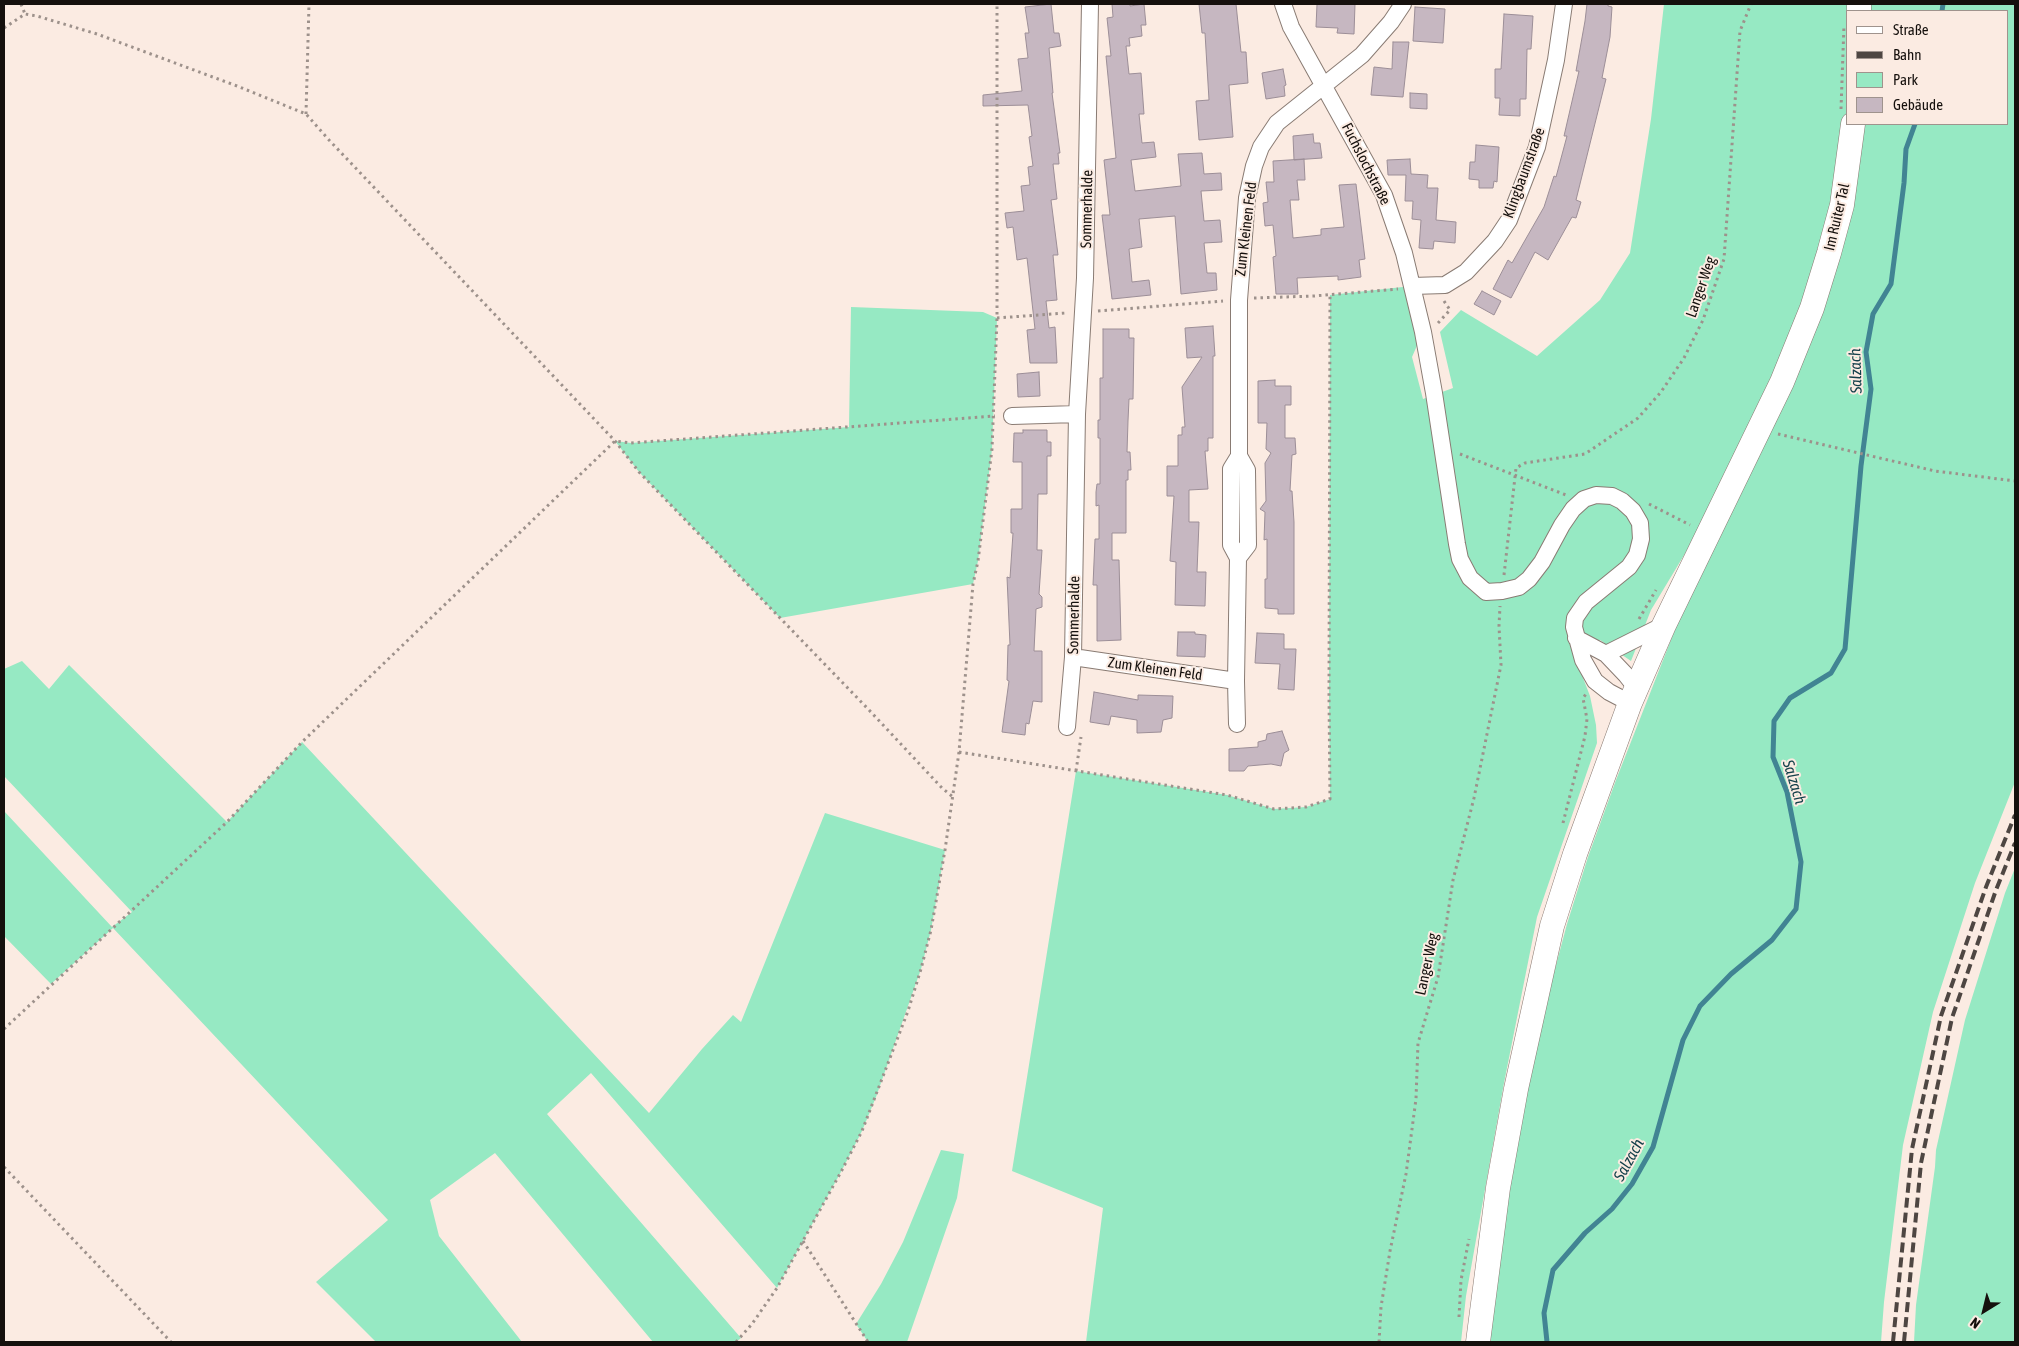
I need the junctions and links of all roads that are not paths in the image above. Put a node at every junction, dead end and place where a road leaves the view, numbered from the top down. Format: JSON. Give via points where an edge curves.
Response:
{"nodes":[{"id":1,"x":1090,"y":4,"type":"edge"},
{"id":2,"x":1283,"y":4,"type":"edge"},
{"id":3,"x":1403,"y":4,"type":"edge"},
{"id":4,"x":1564,"y":4,"type":"edge"},
{"id":5,"x":1324,"y":86,"type":"junction"},
{"id":6,"x":1846,"y":125,"type":"edge"},
{"id":7,"x":1412,"y":286,"type":"junction"},
{"id":8,"x":1077,"y":414,"type":"junction"},
{"id":9,"x":1012,"y":416,"type":"dead end"},
{"id":10,"x":1664,"y":625,"type":"junction"},
{"id":11,"x":1576,"y":638,"type":"junction"},
{"id":12,"x":1606,"y":654,"type":"junction"},
{"id":13,"x":1073,"y":656,"type":"junction"},
{"id":14,"x":1236,"y":681,"type":"junction"},
{"id":15,"x":1634,"y":696,"type":"junction"},
{"id":16,"x":1238,"y":724,"type":"dead end"},
{"id":17,"x":1067,"y":727,"type":"road end"},
{"id":18,"x":1478,"y":1342,"type":"edge"}],
"edges":[{"from":1,"to":8,"type":"street","name":"Sommerhalde","via":[[1084,312]]},
{"from":2,"to":5,"type":"street","name":"Fuchslochstraße","via":[[1291,26]]},
{"from":3,"to":5,"type":"street","name":"Zum Kleinen Feld","via":[[1362,55]]},
{"from":4,"to":7,"type":"street","name":"Klingbaumstraße","via":[[1556,60],[1537,147],[1509,220],[1495,241],[1466,272],[1445,286]]},
{"from":5,"to":7,"type":"street","name":"Fuchslochstraße","via":[[1384,194]]},
{"from":5,"to":14,"type":"street","name":"Zum Kleinen Feld","via":[[1277,123],[1261,146],[1247,198],[1239,300],[1239,456],[1247,470],[1248,545],[1238,558]]},
{"from":6,"to":10,"type":"street","name":"Im Ruiter Tal","via":[[1842,205],[1812,308],[1761,427]]},
{"from":7,"to":11,"type":"street","name":"Fuchslochstraße","via":[[1434,394],[1460,559],[1470,578],[1486,592],[1519,587],[1542,562],[1573,509],[1584,499],[1596,495],[1612,496],[1622,501],[1640,523],[1637,555],[1629,567],[1586,602],[1574,627]]},
{"from":8,"to":9,"type":"street"},
{"from":8,"to":13,"type":"street","name":"Sommerhalde"},
{"from":10,"to":12,"type":"street"},
{"from":10,"to":15,"type":"street","name":"Im Ruiter Tal"},
{"from":11,"to":12,"type":"street"},
{"from":11,"to":15,"type":"street","via":[[1595,681],[1609,692]]},
{"from":12,"to":15,"type":"street","via":[[1626,675]]},
{"from":13,"to":14,"type":"street","name":"Zum Kleinen Feld"},
{"from":13,"to":17,"type":"street","name":"Sommerhalde"},
{"from":14,"to":16,"type":"street","name":"Zum Kleinen Feld"},
{"from":15,"to":18,"type":"street","name":"Im Ruiter Tal","via":[[1575,854],[1552,926],[1498,1188]]}]}
